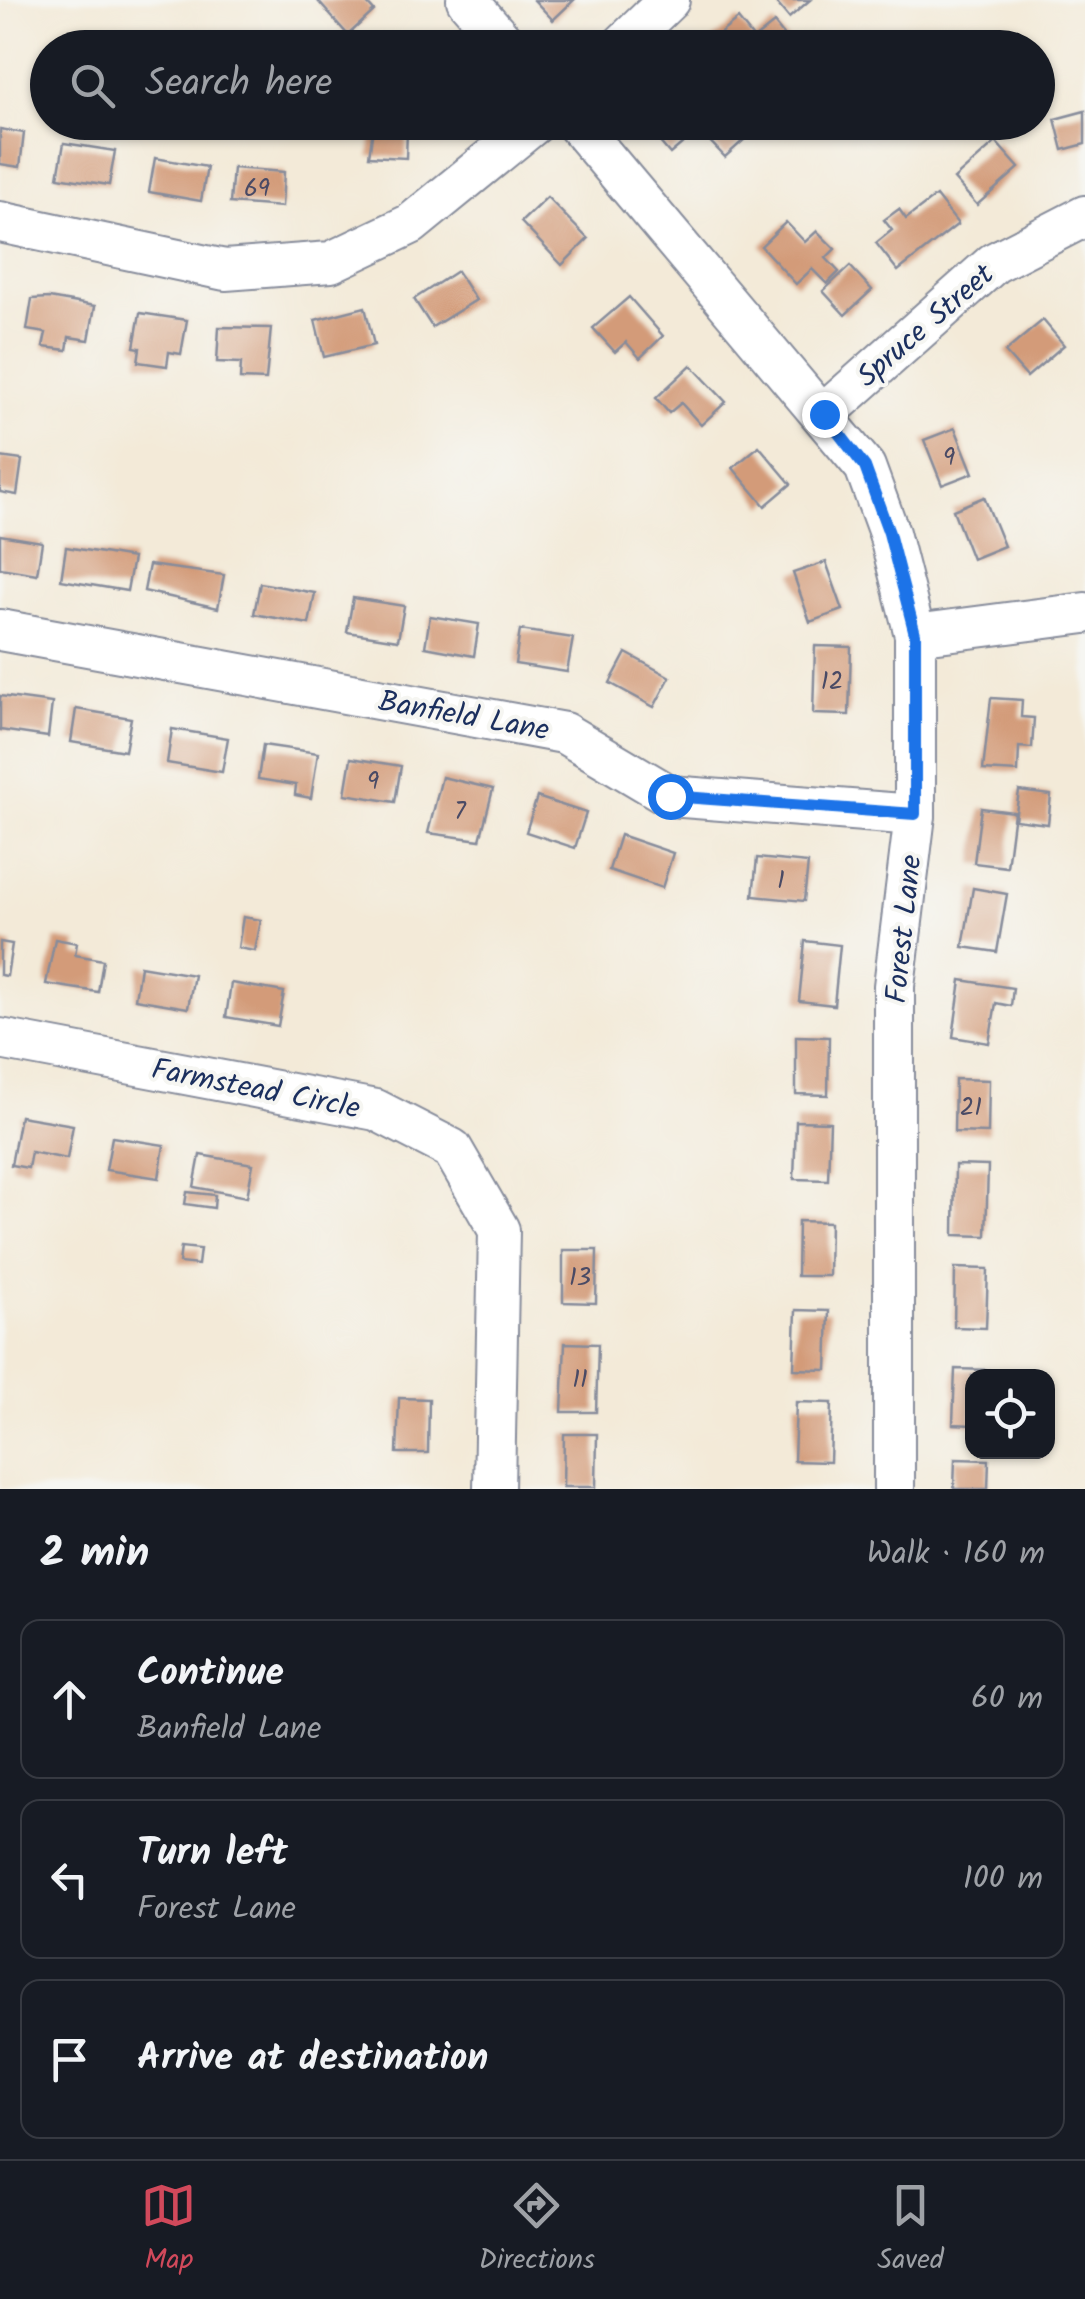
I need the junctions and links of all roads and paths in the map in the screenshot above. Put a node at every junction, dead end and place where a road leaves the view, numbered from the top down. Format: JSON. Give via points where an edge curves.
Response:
{"nodes":[{"id":1,"x":466,"y":0,"type":"edge"},
{"id":2,"x":669,"y":0,"type":"edge"},
{"id":3,"x":493,"y":30,"type":"edge"},
{"id":4,"x":637,"y":30,"type":"edge"},
{"id":5,"x":514,"y":140,"type":"edge"},
{"id":6,"x":590,"y":140,"type":"edge"},
{"id":7,"x":1085,"y":216,"type":"edge"},
{"id":8,"x":0,"y":222,"type":"edge"},
{"id":9,"x":824,"y":414,"type":"junction"},
{"id":10,"x":1085,"y":613,"type":"edge"},
{"id":11,"x":0,"y":630,"type":"edge"},
{"id":12,"x":915,"y":634,"type":"junction"},
{"id":13,"x":915,"y":814,"type":"junction"},
{"id":14,"x":0,"y":1040,"type":"edge"},
{"id":15,"x":494,"y":1489,"type":"edge"},
{"id":16,"x":894,"y":1489,"type":"edge"}],
"edges":[{"from":1,"to":3,"type":"street"},
{"from":2,"to":4,"type":"street"},
{"from":5,"to":8,"type":"street","via":[[411,224],[331,262],[226,270]]},
{"from":6,"to":9,"type":"street","name":"Forest Lane"},
{"from":7,"to":9,"type":"street","name":"Spruce Street","via":[[994,263]]},
{"from":9,"to":12,"type":"street","name":"Forest Lane","via":[[865,467]]},
{"from":10,"to":12,"type":"street"},
{"from":11,"to":13,"type":"street","name":"Banfield Lane","via":[[564,734],[670,796]]},
{"from":12,"to":13,"type":"street","name":"Forest Lane"},
{"from":13,"to":16,"type":"street","name":"Forest Lane","via":[[894,986]]},
{"from":14,"to":15,"type":"street","name":"Farmstead Circle","via":[[376,1110],[452,1149],[499,1230]]}]}
